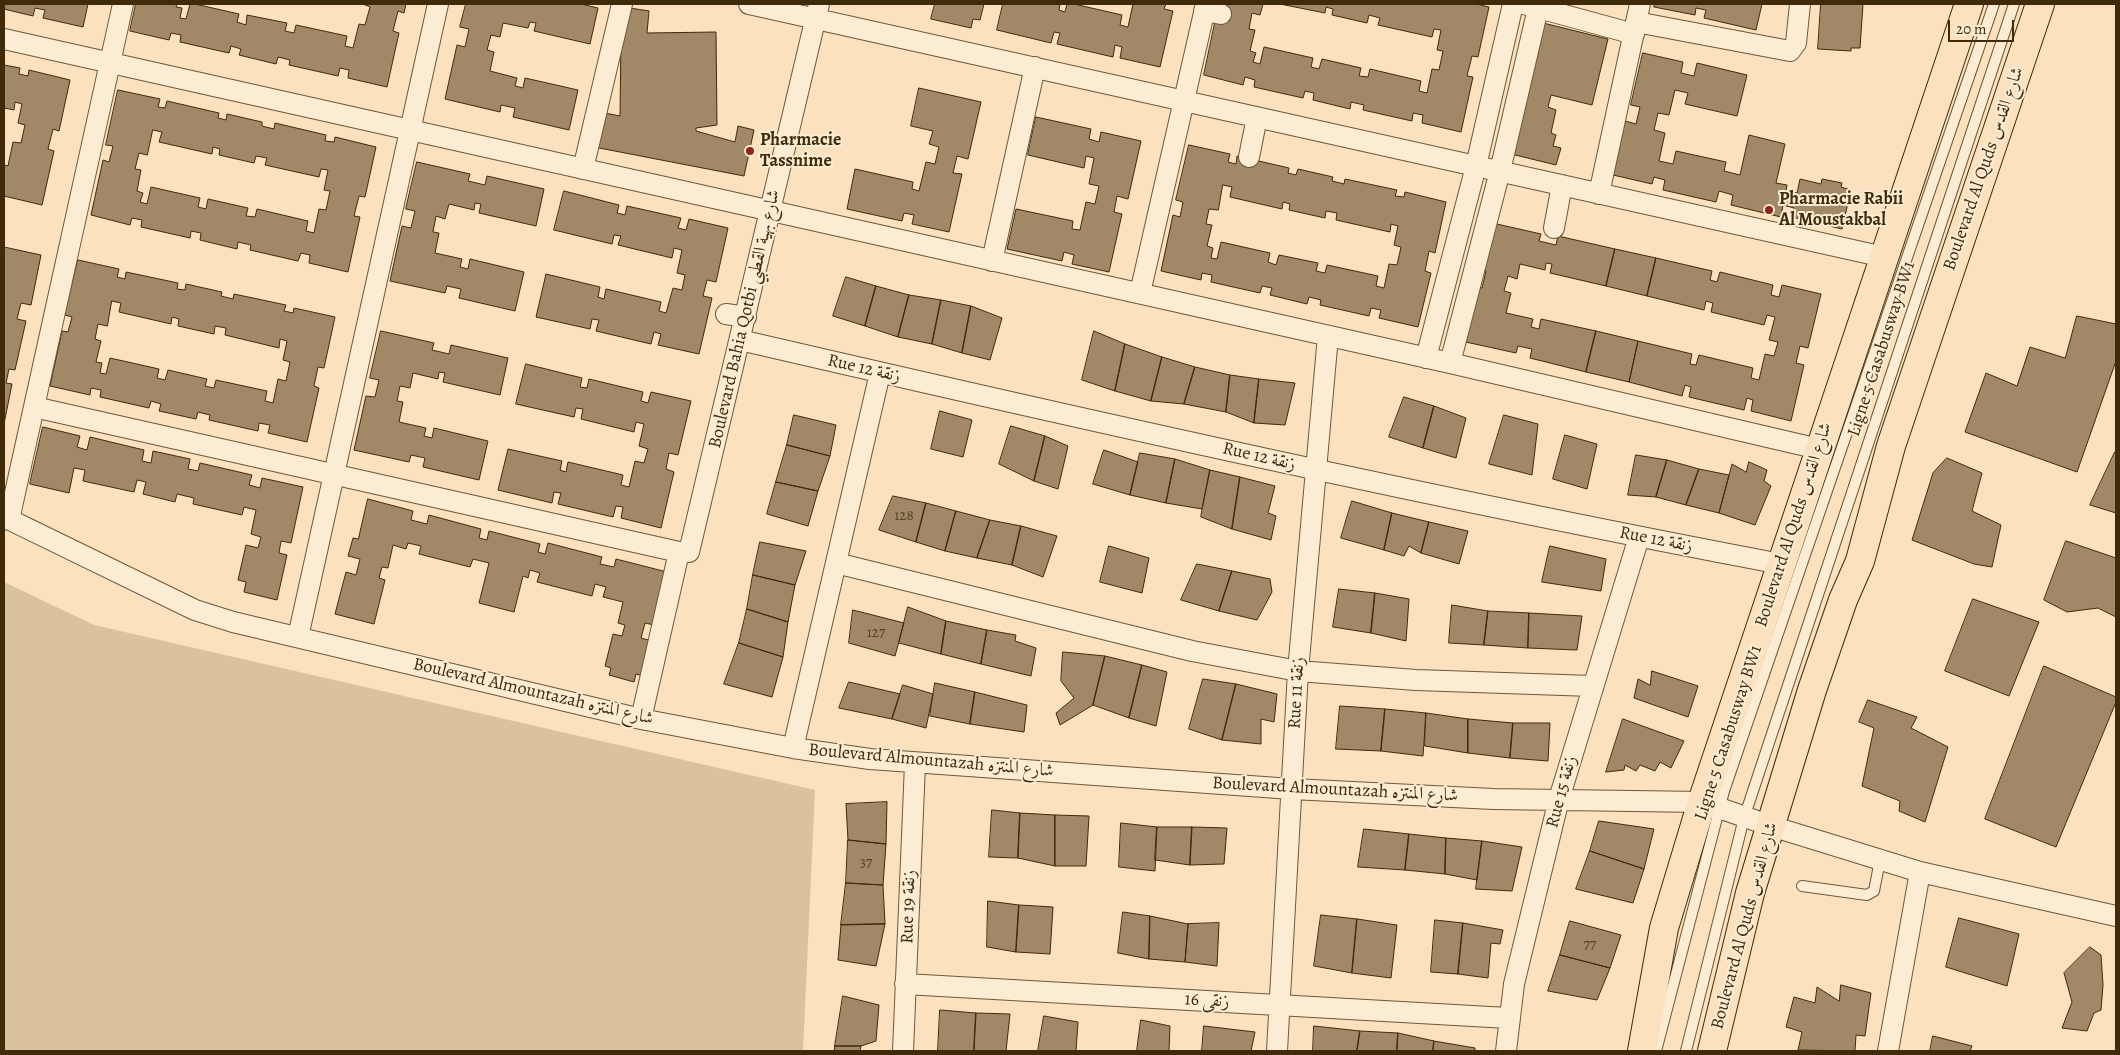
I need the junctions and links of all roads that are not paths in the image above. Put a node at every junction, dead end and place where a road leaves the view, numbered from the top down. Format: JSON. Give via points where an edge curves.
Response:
{"nodes":[{"id":1,"x":123,"y":4,"type":"edge"},
{"id":2,"x":438,"y":4,"type":"edge"},
{"id":3,"x":622,"y":4,"type":"edge"},
{"id":4,"x":750,"y":4,"type":"edge"},
{"id":5,"x":1513,"y":4,"type":"edge"},
{"id":6,"x":1800,"y":4,"type":"edge"},
{"id":7,"x":1969,"y":4,"type":"edge"},
{"id":8,"x":1994,"y":4,"type":"edge"},
{"id":9,"x":2014,"y":4,"type":"edge"},
{"id":10,"x":2040,"y":4,"type":"edge"},
{"id":11,"x":1533,"y":5,"type":"edge"},
{"id":12,"x":1210,"y":10,"type":"edge"},
{"id":13,"x":817,"y":11,"type":"edge"},
{"id":14,"x":1636,"y":14,"type":"edge"},
{"id":15,"x":4,"y":39,"type":"edge"},
{"id":16,"x":110,"y":62,"type":"junction"},
{"id":17,"x":1035,"y":67,"type":"junction"},
{"id":18,"x":1184,"y":100,"type":"junction"},
{"id":19,"x":1257,"y":117,"type":"junction"},
{"id":20,"x":410,"y":130,"type":"junction"},
{"id":21,"x":1249,"y":158,"type":"dead end"},
{"id":22,"x":1476,"y":166,"type":"junction"},
{"id":23,"x":583,"y":169,"type":"junction"},
{"id":24,"x":1500,"y":171,"type":"junction"},
{"id":25,"x":1562,"y":186,"type":"junction"},
{"id":26,"x":1599,"y":194,"type":"junction"},
{"id":27,"x":770,"y":211,"type":"junction"},
{"id":28,"x":1554,"y":228,"type":"dead end"},
{"id":29,"x":1884,"y":258,"type":"junction"},
{"id":30,"x":992,"y":261,"type":"junction"},
{"id":31,"x":1140,"y":294,"type":"junction"},
{"id":32,"x":1328,"y":336,"type":"junction"},
{"id":33,"x":740,"y":340,"type":"junction"},
{"id":34,"x":1426,"y":358,"type":"junction"},
{"id":35,"x":1450,"y":363,"type":"junction"},
{"id":36,"x":880,"y":373,"type":"junction"},
{"id":37,"x":34,"y":407,"type":"junction"},
{"id":38,"x":1819,"y":449,"type":"junction"},
{"id":39,"x":1314,"y":469,"type":"junction"},
{"id":40,"x":332,"y":476,"type":"junction"},
{"id":41,"x":7,"y":518,"type":"edge"},
{"id":42,"x":1639,"y":537,"type":"junction"},
{"id":43,"x":685,"y":550,"type":"junction"},
{"id":44,"x":836,"y":563,"type":"junction"},
{"id":45,"x":1781,"y":564,"type":"junction"},
{"id":46,"x":298,"y":637,"type":"junction"},
{"id":47,"x":1298,"y":671,"type":"junction"},
{"id":48,"x":1592,"y":686,"type":"junction"},
{"id":49,"x":641,"y":719,"type":"junction"},
{"id":50,"x":793,"y":748,"type":"junction"},
{"id":51,"x":915,"y":764,"type":"junction"},
{"id":52,"x":1292,"y":788,"type":"junction"},
{"id":53,"x":1559,"y":799,"type":"junction"},
{"id":54,"x":1711,"y":805,"type":"junction"},
{"id":55,"x":1744,"y":818,"type":"junction"},
{"id":56,"x":1771,"y":826,"type":"junction"},
{"id":57,"x":1880,"y":860,"type":"junction"},
{"id":58,"x":1920,"y":872,"type":"junction"},
{"id":59,"x":1802,"y":886,"type":"dead end"},
{"id":60,"x":2116,"y":916,"type":"edge"},
{"id":61,"x":906,"y":984,"type":"junction"},
{"id":62,"x":1280,"y":1005,"type":"junction"},
{"id":63,"x":1508,"y":1018,"type":"junction"},
{"id":64,"x":903,"y":1051,"type":"edge"},
{"id":65,"x":1277,"y":1051,"type":"edge"},
{"id":66,"x":1506,"y":1051,"type":"edge"},
{"id":67,"x":1642,"y":1051,"type":"edge"},
{"id":68,"x":1656,"y":1051,"type":"edge"},
{"id":69,"x":1686,"y":1051,"type":"edge"},
{"id":70,"x":1712,"y":1051,"type":"edge"},
{"id":71,"x":1888,"y":1051,"type":"edge"}],
"edges":[{"from":1,"to":16,"type":"street"},
{"from":2,"to":20,"type":"street"},
{"from":3,"to":23,"type":"street"},
{"from":4,"to":13,"type":"street"},
{"from":5,"to":22,"type":"street"},
{"from":6,"to":14,"type":"street","via":[[1796,43],[1790,51]]},
{"from":7,"to":29,"type":"main road","name":"Boulevard Al Quds شارع القدس"},
{"from":8,"to":54,"type":"lane","name":"Ligne 5 Casabusway BW1","via":[[1724,791]]},
{"from":9,"to":55,"type":"lane","name":"Ligne 5 Casabusway BW1"},
{"from":10,"to":56,"type":"main road","name":"Boulevard Al Quds شارع القدس","via":[[1891,446],[1860,561],[1815,681]]},
{"from":11,"to":14,"type":"street"},
{"from":11,"to":24,"type":"street"},
{"from":12,"to":18,"type":"street"},
{"from":13,"to":17,"type":"street"},
{"from":13,"to":27,"type":"street","name":"Boulevard Bahia Qotbi شارع بهية القطبي"},
{"from":14,"to":26,"type":"street"},
{"from":15,"to":16,"type":"street"},
{"from":16,"to":20,"type":"street"},
{"from":16,"to":37,"type":"street"},
{"from":17,"to":18,"type":"street"},
{"from":17,"to":30,"type":"street"},
{"from":18,"to":19,"type":"street"},
{"from":18,"to":31,"type":"street"},
{"from":19,"to":21,"type":"street"},
{"from":19,"to":22,"type":"street"},
{"from":20,"to":23,"type":"street"},
{"from":20,"to":40,"type":"street"},
{"from":22,"to":24,"type":"street"},
{"from":22,"to":34,"type":"street"},
{"from":23,"to":27,"type":"street"},
{"from":24,"to":25,"type":"street"},
{"from":24,"to":35,"type":"street"},
{"from":25,"to":26,"type":"street"},
{"from":25,"to":28,"type":"street"},
{"from":26,"to":29,"type":"street"},
{"from":27,"to":30,"type":"street"},
{"from":27,"to":33,"type":"street","name":"Boulevard Bahia Qotbi شارع بهية القطبي","via":[[736,315]]},
{"from":29,"to":38,"type":"main road","name":"Boulevard Al Quds شارع القدس"},
{"from":30,"to":31,"type":"street"},
{"from":31,"to":32,"type":"street"},
{"from":32,"to":34,"type":"street"},
{"from":32,"to":39,"type":"street","name":"Rue 11 زنقة"},
{"from":33,"to":36,"type":"street","name":"Rue 12 زنقة"},
{"from":33,"to":43,"type":"street","name":"Boulevard Bahia Qotbi شارع بهية القطبي"},
{"from":34,"to":35,"type":"street"},
{"from":35,"to":38,"type":"street"},
{"from":36,"to":39,"type":"street","name":"Rue 12 زنقة"},
{"from":36,"to":44,"type":"street"},
{"from":37,"to":40,"type":"street"},
{"from":37,"to":41,"type":"street"},
{"from":38,"to":45,"type":"main road","name":"Boulevard Al Quds شارع القدس"},
{"from":39,"to":42,"type":"street","name":"Rue 12 زنقة"},
{"from":39,"to":47,"type":"street","name":"Rue 11 زنقة"},
{"from":40,"to":43,"type":"street"},
{"from":40,"to":46,"type":"street"},
{"from":41,"to":46,"type":"street","name":"Boulevard Almountazah شارع المنتزه","via":[[195,610]]},
{"from":42,"to":45,"type":"street","name":"Rue 12 زنقة"},
{"from":42,"to":48,"type":"street","name":"Rue 15 زنقة"},
{"from":43,"to":49,"type":"street","name":"Boulevard Bahia Qotbi شارع بهية القطبي"},
{"from":44,"to":47,"type":"street","via":[[1192,652]]},
{"from":44,"to":50,"type":"street"},
{"from":45,"to":54,"type":"main road","name":"Boulevard Al Quds شارع القدس"},
{"from":46,"to":49,"type":"street","name":"Boulevard Almountazah شارع المنتزه"},
{"from":47,"to":48,"type":"street","via":[[1416,680]]},
{"from":47,"to":52,"type":"street","name":"Rue 11 زنقة"},
{"from":48,"to":53,"type":"street","name":"Rue 15 زنقة"},
{"from":49,"to":50,"type":"street","name":"Boulevard Almountazah شارع المنتزه"},
{"from":50,"to":51,"type":"street","name":"Boulevard Almountazah شارع المنتزه"},
{"from":51,"to":52,"type":"street","name":"Boulevard Almountazah شارع المنتزه"},
{"from":51,"to":61,"type":"street","name":"Rue 19 زنقة"},
{"from":52,"to":53,"type":"street","name":"Boulevard Almountazah شارع المنتزه","via":[[1493,799]]},
{"from":52,"to":62,"type":"street","name":"Rue 11 زنقة"},
{"from":53,"to":54,"type":"street","name":"Boulevard Almountazah شارع المنتزه"},
{"from":53,"to":63,"type":"street","name":"Rue 15 زنقة"},
{"from":54,"to":55,"type":"street","name":"Boulevard Almountazah شارع المنتزه"},
{"from":54,"to":67,"type":"main road","name":"Boulevard Al Quds شارع القدس","via":[[1664,928]]},
{"from":54,"to":68,"type":"lane","name":"Ligne 5 Casabusway BW1"},
{"from":55,"to":56,"type":"street","name":"Boulevard Almountazah شارع المنتزه"},
{"from":55,"to":69,"type":"lane","name":"Ligne 5 Casabusway BW1"},
{"from":56,"to":57,"type":"street","name":"Boulevard Almountazah شارع المنتزه"},
{"from":56,"to":70,"type":"main road","name":"Boulevard Al Quds شارع القدس","via":[[1732,960]]},
{"from":57,"to":58,"type":"street","name":"Boulevard Almountazah شارع المنتزه"},
{"from":57,"to":59,"type":"lane","via":[[1874,891],[1867,896]]},
{"from":58,"to":60,"type":"street","name":"Boulevard Almountazah شارع المنتزه"},
{"from":58,"to":71,"type":"street"},
{"from":61,"to":62,"type":"street","name":"زنقى 16"},
{"from":61,"to":64,"type":"street","name":"Rue 19 زنقة"},
{"from":62,"to":63,"type":"street","name":"زنقى 16"},
{"from":62,"to":65,"type":"street","name":"Rue 11 زنقة"},
{"from":63,"to":66,"type":"street","name":"Rue 15 زنقة"}]}
